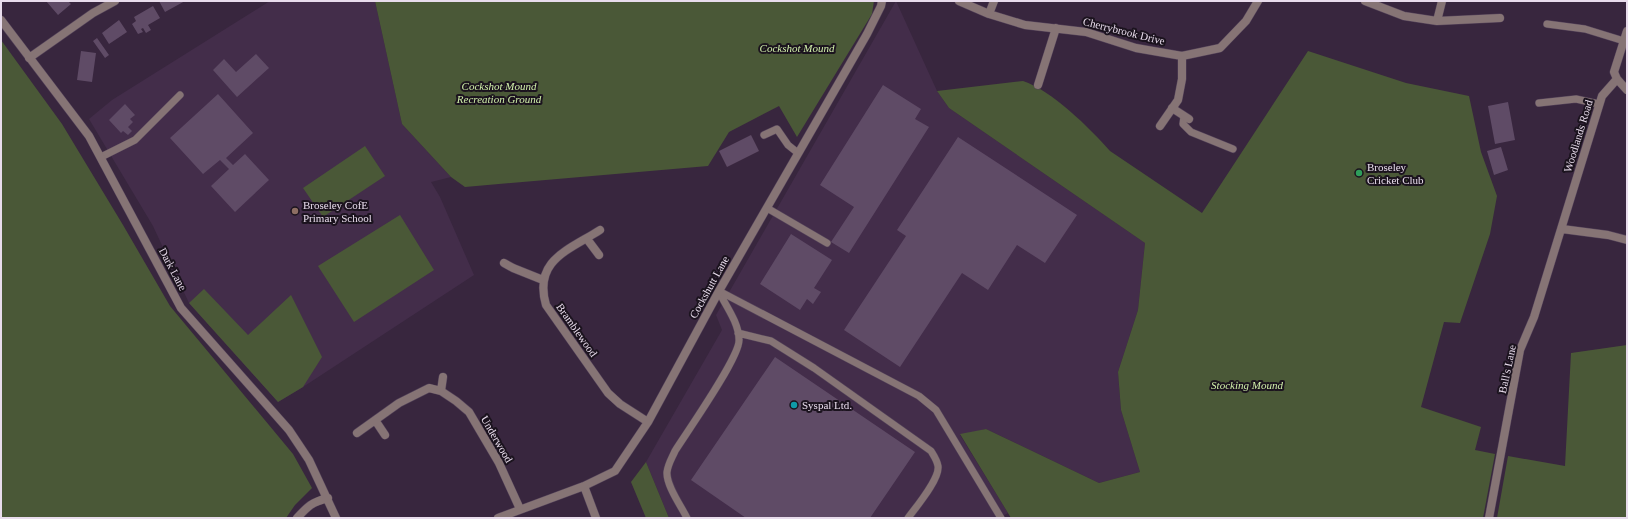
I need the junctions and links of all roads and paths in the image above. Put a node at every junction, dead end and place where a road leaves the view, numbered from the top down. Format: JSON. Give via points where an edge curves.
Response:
{"nodes":[{"id":1,"x":115,"y":1,"type":"edge"},
{"id":2,"x":882,"y":1,"type":"edge"},
{"id":3,"x":959,"y":1,"type":"edge"},
{"id":4,"x":994,"y":1,"type":"edge"},
{"id":5,"x":1258,"y":1,"type":"edge"},
{"id":6,"x":1365,"y":1,"type":"edge"},
{"id":7,"x":1442,"y":1,"type":"edge"},
{"id":8,"x":989,"y":14,"type":"junction"},
{"id":9,"x":1500,"y":18,"type":"dead end"},
{"id":10,"x":1,"y":20,"type":"edge"},
{"id":11,"x":1437,"y":21,"type":"junction"},
{"id":12,"x":1547,"y":24,"type":"dead end"},
{"id":13,"x":1056,"y":28,"type":"junction"},
{"id":14,"x":1627,"y":31,"type":"edge"},
{"id":15,"x":1624,"y":41,"type":"junction"},
{"id":16,"x":1182,"y":56,"type":"junction"},
{"id":17,"x":29,"y":58,"type":"junction"},
{"id":18,"x":1617,"y":80,"type":"junction"},
{"id":19,"x":1038,"y":84,"type":"dead end"},
{"id":20,"x":1627,"y":90,"type":"edge"},
{"id":21,"x":180,"y":95,"type":"dead end"},
{"id":22,"x":1539,"y":103,"type":"dead end"},
{"id":23,"x":1599,"y":104,"type":"junction"},
{"id":24,"x":1172,"y":108,"type":"junction"},
{"id":25,"x":1186,"y":118,"type":"joint"},
{"id":26,"x":1160,"y":126,"type":"dead end"},
{"id":27,"x":764,"y":135,"type":"dead end"},
{"id":28,"x":1232,"y":149,"type":"dead end"},
{"id":29,"x":798,"y":153,"type":"junction"},
{"id":30,"x":101,"y":158,"type":"junction"},
{"id":31,"x":767,"y":208,"type":"junction"},
{"id":32,"x":1562,"y":229,"type":"junction"},
{"id":33,"x":600,"y":230,"type":"dead end"},
{"id":34,"x":586,"y":239,"type":"junction"},
{"id":35,"x":1627,"y":240,"type":"edge"},
{"id":36,"x":827,"y":243,"type":"dead end"},
{"id":37,"x":598,"y":255,"type":"dead end"},
{"id":38,"x":504,"y":263,"type":"dead end"},
{"id":39,"x":543,"y":280,"type":"junction"},
{"id":40,"x":719,"y":291,"type":"junction"},
{"id":41,"x":738,"y":333,"type":"junction"},
{"id":42,"x":443,"y":377,"type":"dead end"},
{"id":43,"x":440,"y":391,"type":"junction"},
{"id":44,"x":375,"y":420,"type":"junction"},
{"id":45,"x":648,"y":422,"type":"junction"},
{"id":46,"x":357,"y":433,"type":"dead end"},
{"id":47,"x":385,"y":435,"type":"dead end"},
{"id":48,"x":584,"y":486,"type":"junction"},
{"id":49,"x":328,"y":498,"type":"junction"},
{"id":50,"x":520,"y":509,"type":"junction"},
{"id":51,"x":297,"y":518,"type":"edge"},
{"id":52,"x":336,"y":518,"type":"edge"},
{"id":53,"x":498,"y":518,"type":"edge"},
{"id":54,"x":596,"y":518,"type":"edge"},
{"id":55,"x":687,"y":518,"type":"edge"},
{"id":56,"x":908,"y":518,"type":"edge"},
{"id":57,"x":1001,"y":518,"type":"edge"},
{"id":58,"x":1489,"y":518,"type":"edge"}],
"edges":[{"from":1,"to":17,"type":"street","via":[[93,13]]},
{"from":2,"to":29,"type":"street","name":"Cockshutt Lane","via":[[867,34]]},
{"from":3,"to":8,"type":"street","name":"Cherrybrook Drive"},
{"from":4,"to":8,"type":"street"},
{"from":5,"to":16,"type":"street","name":"Cherrybrook Drive","via":[[1246,21],[1220,48]]},
{"from":6,"to":11,"type":"street","via":[[1404,16]]},
{"from":7,"to":11,"type":"street"},
{"from":8,"to":13,"type":"street","name":"Cherrybrook Drive","via":[[1025,25]]},
{"from":9,"to":11,"type":"street"},
{"from":10,"to":17,"type":"street","name":"Dark Lane"},
{"from":12,"to":15,"type":"lane","via":[[1585,29]]},
{"from":13,"to":16,"type":"street","name":"Cherrybrook Drive","via":[[1086,32],[1136,48]]},
{"from":13,"to":19,"type":"street"},
{"from":14,"to":15,"type":"street"},
{"from":15,"to":18,"type":"street","via":[[1614,72]]},
{"from":16,"to":24,"type":"street","via":[[1182,79],[1178,100]]},
{"from":17,"to":30,"type":"street","name":"Dark Lane","via":[[89,136]]},
{"from":18,"to":20,"type":"street"},
{"from":18,"to":23,"type":"street","name":"Woodlands Road","via":[[1602,96]]},
{"from":21,"to":30,"type":"lane","via":[[135,140]]},
{"from":22,"to":23,"type":"lane","via":[[1576,99]]},
{"from":23,"to":32,"type":"street","name":"Woodlands Road"},
{"from":24,"to":25,"type":"street"},
{"from":24,"to":26,"type":"street"},
{"from":25,"to":28,"type":"lane","via":[[1183,124],[1191,132]]},
{"from":27,"to":29,"type":"lane","via":[[777,129]]},
{"from":29,"to":31,"type":"street","name":"Cockshutt Lane"},
{"from":30,"to":49,"type":"street","name":"Dark Lane","via":[[181,308],[289,430],[309,460]]},
{"from":31,"to":36,"type":"lane"},
{"from":31,"to":40,"type":"street","name":"Cockshutt Lane"},
{"from":32,"to":35,"type":"street"},
{"from":32,"to":58,"type":"street","name":"Ball's Lane","via":[[1534,317],[1520,350]]},
{"from":33,"to":34,"type":"street"},
{"from":34,"to":37,"type":"street"},
{"from":34,"to":39,"type":"street","via":[[557,258],[546,269]]},
{"from":38,"to":39,"type":"street"},
{"from":39,"to":45,"type":"street","name":"Bramblewood","via":[[542,293],[546,305],[608,393]]},
{"from":40,"to":41,"type":"lane"},
{"from":40,"to":45,"type":"street","name":"Cockshutt Lane"},
{"from":40,"to":57,"type":"lane","via":[[919,396],[936,410]]},
{"from":41,"to":55,"type":"lane","via":[[738,350],[668,466],[669,483]]},
{"from":41,"to":56,"type":"lane","via":[[771,341],[814,368],[931,451],[939,467],[937,476]]},
{"from":42,"to":43,"type":"street"},
{"from":43,"to":44,"type":"street","via":[[429,388]]},
{"from":43,"to":50,"type":"street","name":"Underwood","via":[[469,412],[499,463]]},
{"from":44,"to":46,"type":"street"},
{"from":44,"to":47,"type":"street"},
{"from":45,"to":48,"type":"street","name":"Cockshutt Lane","via":[[615,471]]},
{"from":48,"to":50,"type":"street","name":"Cockshutt Lane"},
{"from":48,"to":54,"type":"street"},
{"from":49,"to":51,"type":"street","via":[[308,505]]},
{"from":49,"to":52,"type":"street","name":"Dark Lane"},
{"from":50,"to":53,"type":"street","name":"Cockshutt Lane"}]}
